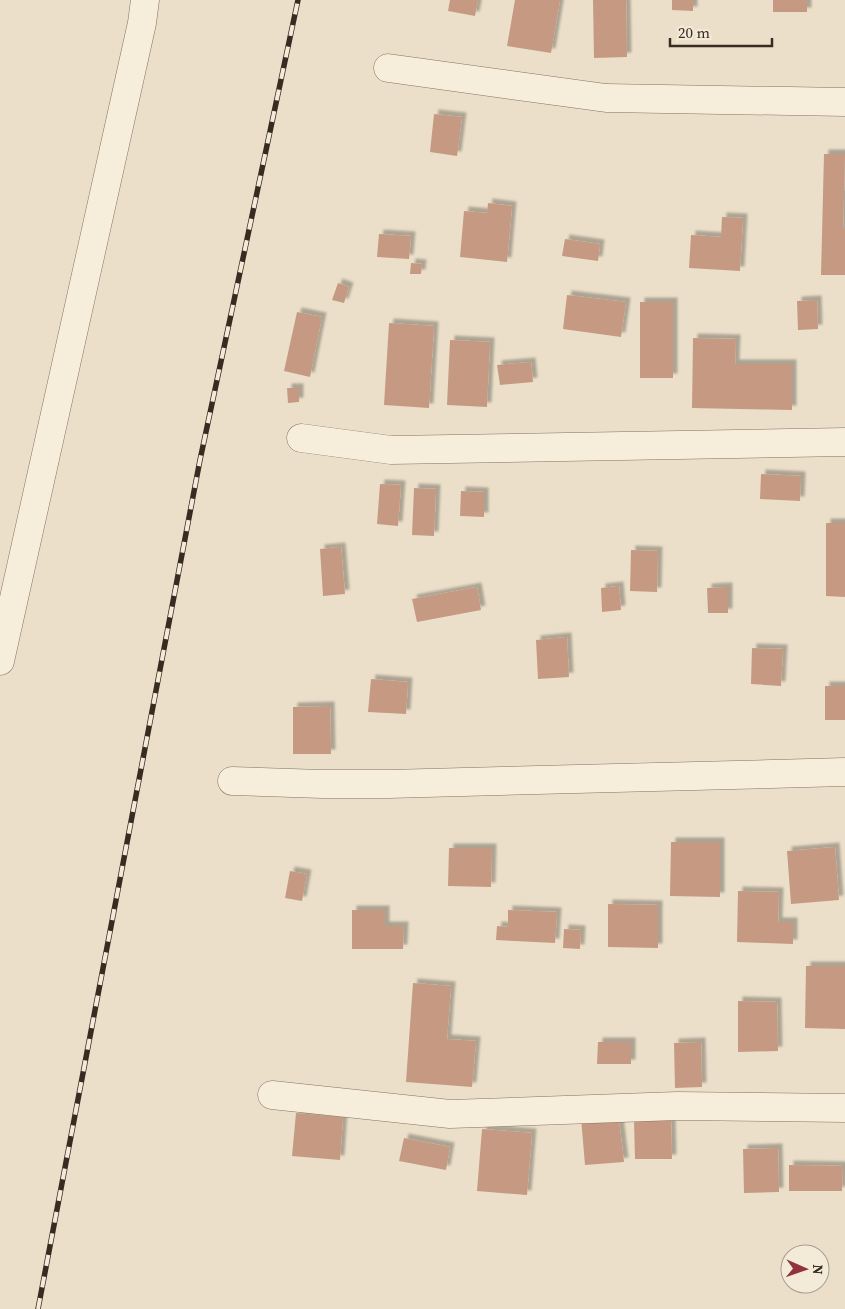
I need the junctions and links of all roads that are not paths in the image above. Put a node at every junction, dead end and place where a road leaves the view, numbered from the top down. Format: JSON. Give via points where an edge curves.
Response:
{"nodes":[{"id":1,"x":146,"y":0,"type":"edge"},
{"id":2,"x":388,"y":68,"type":"dead end"},
{"id":3,"x":845,"y":102,"type":"edge"},
{"id":4,"x":302,"y":438,"type":"dead end"},
{"id":5,"x":845,"y":442,"type":"edge"},
{"id":6,"x":0,"y":661,"type":"edge"},
{"id":7,"x":845,"y":772,"type":"edge"},
{"id":8,"x":232,"y":781,"type":"dead end"},
{"id":9,"x":272,"y":1096,"type":"dead end"},
{"id":10,"x":845,"y":1108,"type":"edge"}],
"edges":[{"from":1,"to":6,"type":"street"},
{"from":2,"to":3,"type":"street","via":[[606,98]]},
{"from":4,"to":5,"type":"street","via":[[391,450]]},
{"from":7,"to":8,"type":"street","via":[[389,784]]},
{"from":9,"to":10,"type":"street","via":[[450,1114],[677,1106]]}]}
